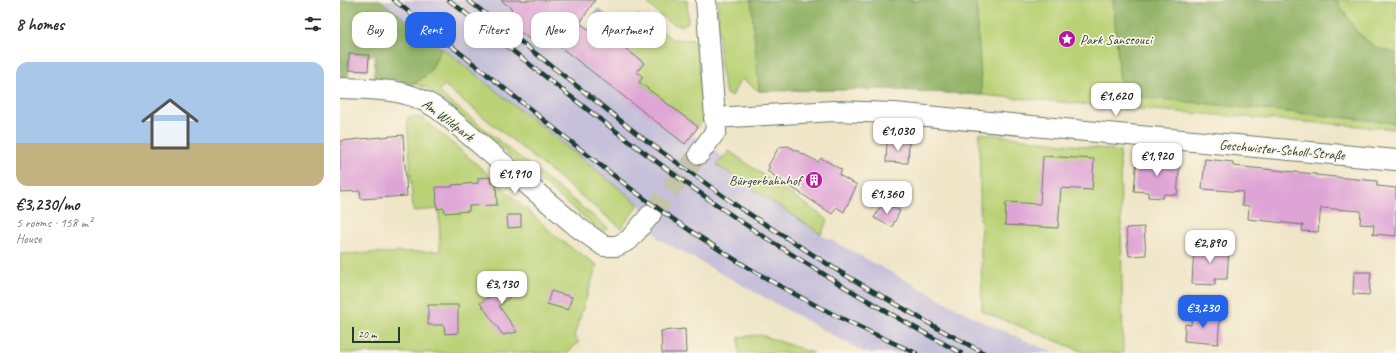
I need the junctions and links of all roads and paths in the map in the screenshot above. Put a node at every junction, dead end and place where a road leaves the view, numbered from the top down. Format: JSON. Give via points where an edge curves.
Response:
{"nodes":[{"id":1,"x":706,"y":0,"type":"edge"},
{"id":2,"x":340,"y":88,"type":"edge"},
{"id":3,"x":714,"y":118,"type":"junction"},
{"id":4,"x":699,"y":154,"type":"tunnel mouth"},
{"id":5,"x":1396,"y":160,"type":"edge"},
{"id":6,"x":652,"y":214,"type":"tunnel mouth"}],
"edges":[{"from":1,"to":3,"type":"street"},
{"from":2,"to":6,"type":"street","name":"Am Wildpark","via":[[382,89],[411,95],[428,103],[576,226],[604,246],[617,246],[629,240]]},
{"from":3,"to":4,"type":"street","via":[[716,131]]},
{"from":3,"to":5,"type":"street","name":"Geschwister-Scholl-Straße","via":[[834,111],[894,113]]}]}
